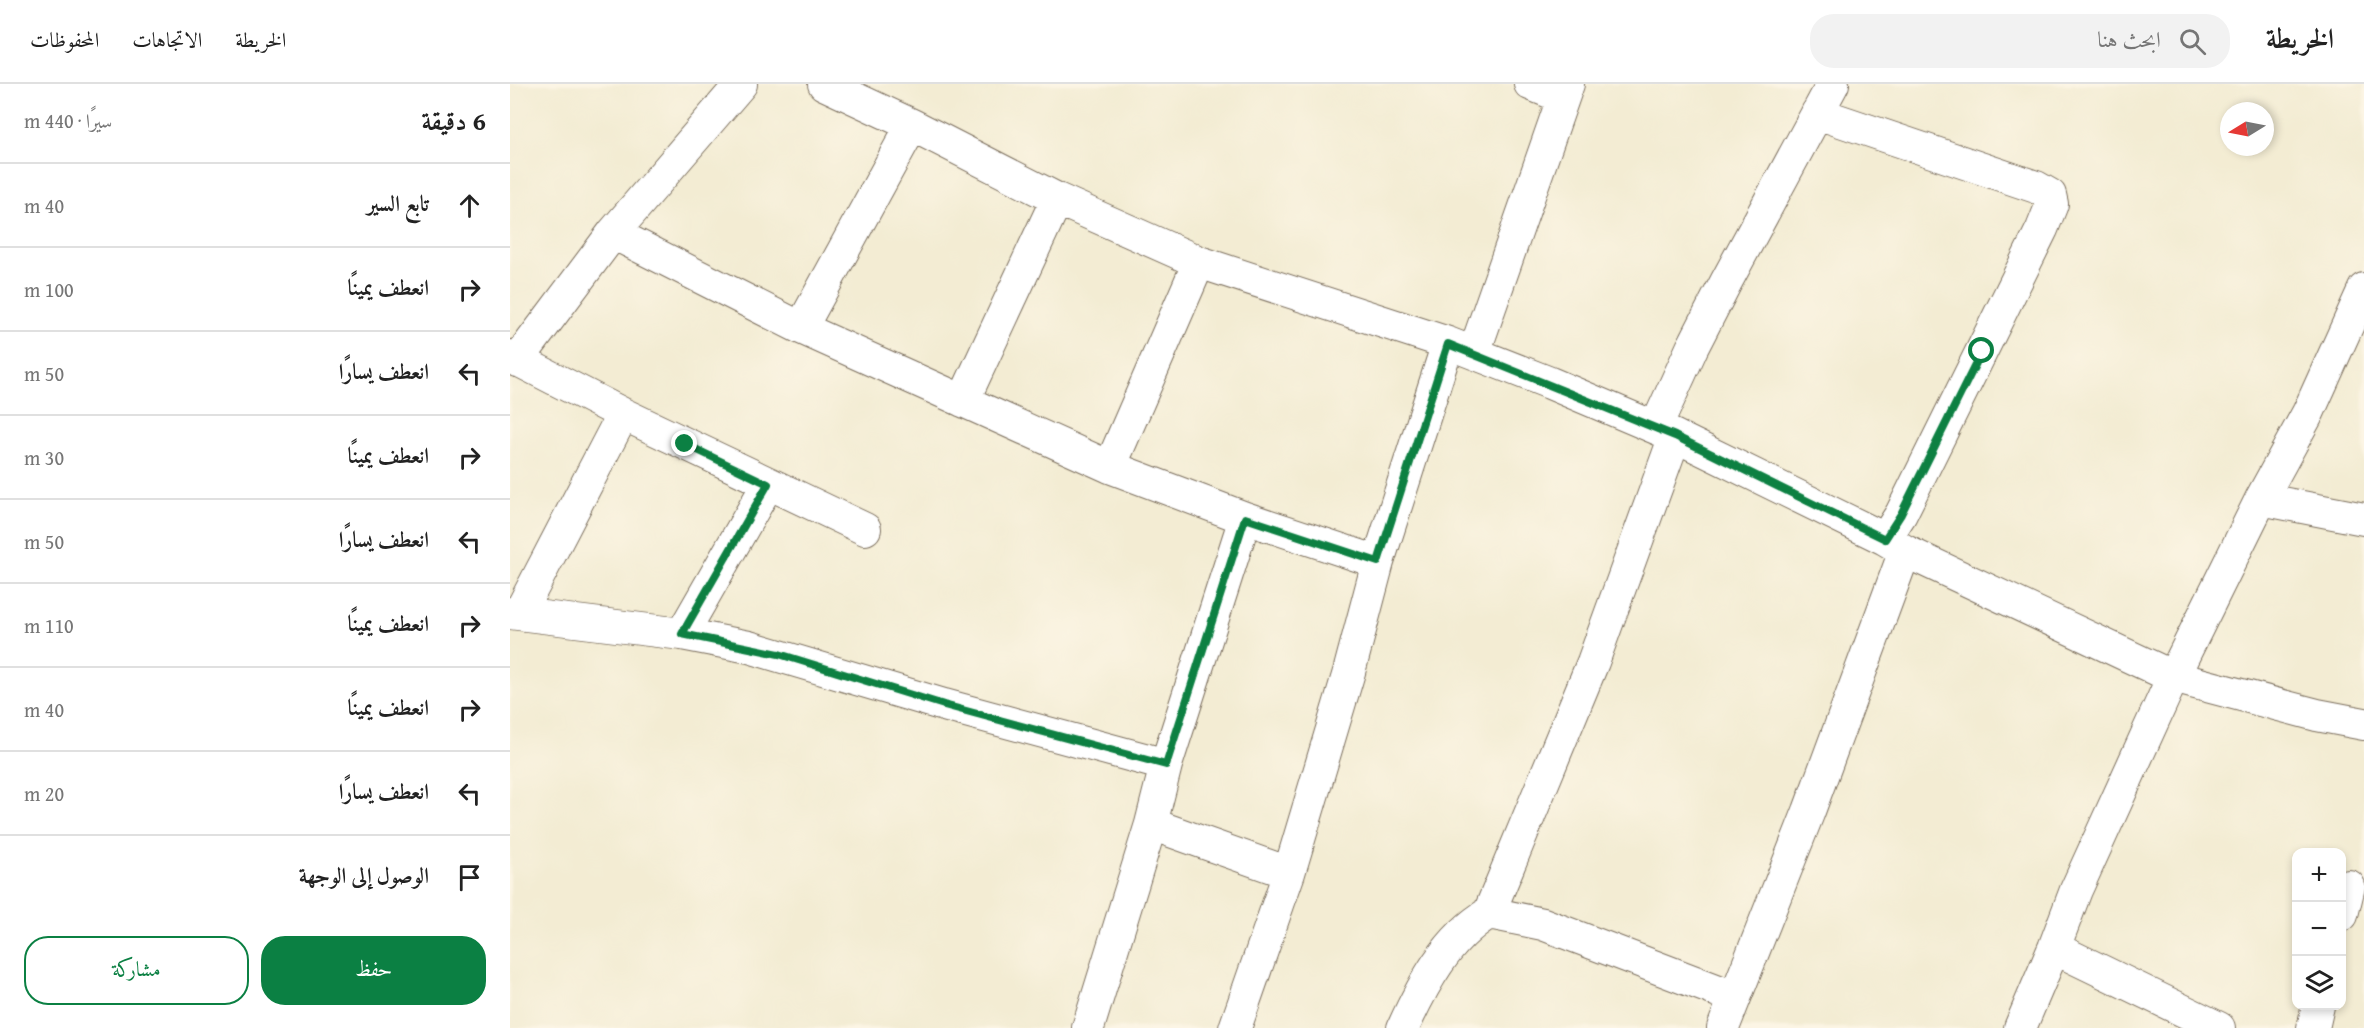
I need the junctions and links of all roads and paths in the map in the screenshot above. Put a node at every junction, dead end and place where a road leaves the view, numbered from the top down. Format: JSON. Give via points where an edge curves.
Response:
{"nodes":[{"id":1,"x":741,"y":84,"type":"edge"},
{"id":2,"x":824,"y":84,"type":"edge"},
{"id":3,"x":1530,"y":84,"type":"edge"},
{"id":4,"x":1833,"y":84,"type":"edge"},
{"id":5,"x":1565,"y":91,"type":"edge"},
{"id":6,"x":1817,"y":113,"type":"junction"},
{"id":7,"x":912,"y":125,"type":"junction"},
{"id":8,"x":1057,"y":199,"type":"junction"},
{"id":9,"x":613,"y":233,"type":"junction"},
{"id":10,"x":1199,"y":262,"type":"junction"},
{"id":11,"x":2364,"y":289,"type":"edge"},
{"id":12,"x":801,"y":328,"type":"junction"},
{"id":13,"x":1461,"y":348,"type":"junction"},
{"id":14,"x":514,"y":358,"type":"edge"},
{"id":15,"x":963,"y":401,"type":"junction"},
{"id":16,"x":623,"y":414,"type":"junction"},
{"id":17,"x":1666,"y":431,"type":"junction"},
{"id":18,"x":1110,"y":467,"type":"junction"},
{"id":19,"x":768,"y":484,"type":"junction"},
{"id":20,"x":2261,"y":500,"type":"junction"},
{"id":21,"x":1245,"y":518,"type":"junction"},
{"id":22,"x":2364,"y":519,"type":"edge"},
{"id":23,"x":866,"y":529,"type":"dead end"},
{"id":24,"x":1895,"y":545,"type":"junction"},
{"id":25,"x":1378,"y":562,"type":"junction"},
{"id":26,"x":514,"y":613,"type":"edge"},
{"id":27,"x":682,"y":634,"type":"junction"},
{"id":28,"x":2174,"y":677,"type":"junction"},
{"id":29,"x":2364,"y":724,"type":"edge"},
{"id":30,"x":1166,"y":765,"type":"junction"},
{"id":31,"x":1151,"y":824,"type":"junction"},
{"id":32,"x":1289,"y":873,"type":"junction"},
{"id":33,"x":1489,"y":913,"type":"junction"},
{"id":34,"x":2054,"y":948,"type":"junction"},
{"id":35,"x":1734,"y":997,"type":"junction"},
{"id":36,"x":2317,"y":1010,"type":"edge"},
{"id":37,"x":1088,"y":1028,"type":"edge"},
{"id":38,"x":1234,"y":1028,"type":"edge"},
{"id":39,"x":1403,"y":1028,"type":"edge"},
{"id":40,"x":1723,"y":1028,"type":"edge"},
{"id":41,"x":2020,"y":1028,"type":"edge"},
{"id":42,"x":2219,"y":1028,"type":"edge"},
{"id":43,"x":2313,"y":1028,"type":"edge"}],
"edges":[{"from":1,"to":9,"type":"street"},
{"from":2,"to":7,"type":"street"},
{"from":3,"to":5,"type":"street"},
{"from":4,"to":6,"type":"street"},
{"from":5,"to":13,"type":"street"},
{"from":6,"to":17,"type":"street","via":[[1692,348]]},
{"from":6,"to":24,"type":"street","via":[[2036,187],[2050,195],[2052,204],[1907,503]]},
{"from":7,"to":8,"type":"street"},
{"from":7,"to":12,"type":"street"},
{"from":8,"to":10,"type":"street"},
{"from":8,"to":15,"type":"street"},
{"from":9,"to":12,"type":"street"},
{"from":9,"to":14,"type":"street"},
{"from":10,"to":13,"type":"street"},
{"from":10,"to":18,"type":"street"},
{"from":11,"to":20,"type":"street","via":[[2308,413]]},
{"from":12,"to":15,"type":"street"},
{"from":13,"to":17,"type":"street"},
{"from":13,"to":25,"type":"street"},
{"from":14,"to":16,"type":"street"},
{"from":15,"to":18,"type":"street"},
{"from":16,"to":19,"type":"street"},
{"from":16,"to":26,"type":"street"},
{"from":17,"to":24,"type":"street"},
{"from":17,"to":33,"type":"street","via":[[1593,662]]},
{"from":18,"to":21,"type":"street"},
{"from":19,"to":23,"type":"street"},
{"from":19,"to":27,"type":"street"},
{"from":20,"to":22,"type":"street"},
{"from":20,"to":28,"type":"street"},
{"from":21,"to":25,"type":"street"},
{"from":21,"to":30,"type":"street"},
{"from":24,"to":28,"type":"street"},
{"from":24,"to":35,"type":"street","via":[[1809,811]]},
{"from":25,"to":32,"type":"street"},
{"from":26,"to":27,"type":"street"},
{"from":27,"to":30,"type":"street","via":[[779,654],[944,705]]},
{"from":28,"to":29,"type":"street"},
{"from":28,"to":34,"type":"street","via":[[2076,890]]},
{"from":30,"to":31,"type":"street"},
{"from":31,"to":32,"type":"street"},
{"from":31,"to":37,"type":"street"},
{"from":32,"to":38,"type":"street"},
{"from":33,"to":35,"type":"street","via":[[1543,924]]},
{"from":33,"to":39,"type":"street","via":[[1459,935],[1440,960]]},
{"from":34,"to":41,"type":"street"},
{"from":34,"to":42,"type":"street"},
{"from":35,"to":40,"type":"street"},
{"from":36,"to":43,"type":"street"}]}
